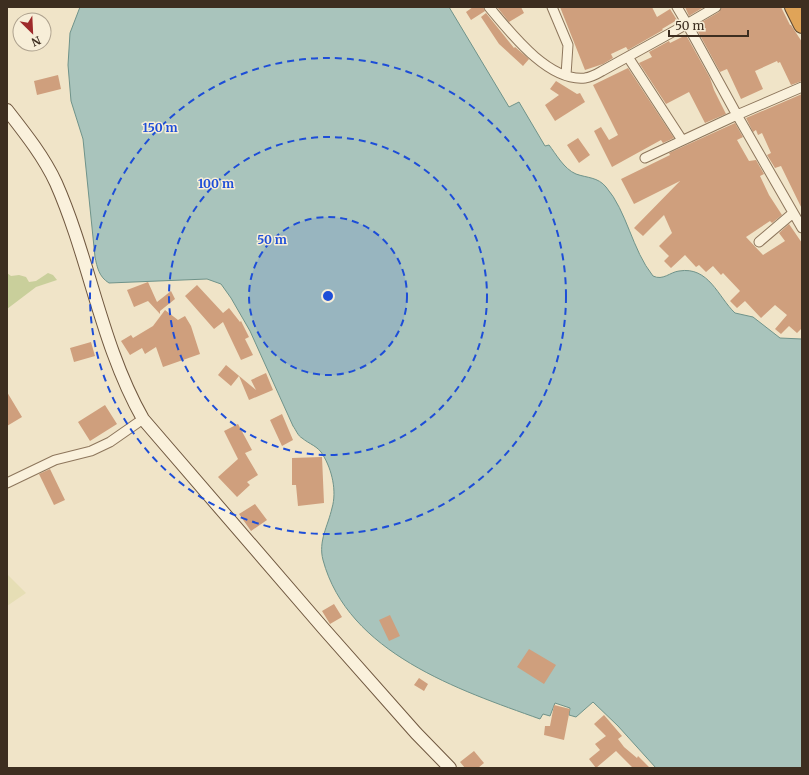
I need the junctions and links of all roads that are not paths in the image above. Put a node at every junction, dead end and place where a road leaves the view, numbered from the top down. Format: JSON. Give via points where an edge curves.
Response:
{"nodes":[{"id":1,"x":489,"y":7,"type":"edge"},
{"id":2,"x":552,"y":7,"type":"edge"},
{"id":3,"x":676,"y":7,"type":"edge"},
{"id":4,"x":716,"y":7,"type":"edge"},
{"id":5,"x":793,"y":7,"type":"edge"},
{"id":6,"x":687,"y":24,"type":"junction"},
{"id":7,"x":802,"y":25,"type":"edge"},
{"id":8,"x":628,"y":57,"type":"junction"},
{"id":9,"x":566,"y":75,"type":"junction"},
{"id":10,"x":802,"y":87,"type":"edge"},
{"id":11,"x":7,"y":110,"type":"edge"},
{"id":12,"x":737,"y":115,"type":"junction"},
{"id":13,"x":682,"y":140,"type":"junction"},
{"id":14,"x":645,"y":158,"type":"dead end"},
{"id":15,"x":793,"y":213,"type":"junction"},
{"id":16,"x":802,"y":228,"type":"edge"},
{"id":17,"x":759,"y":242,"type":"dead end"},
{"id":18,"x":143,"y":419,"type":"junction"},
{"id":19,"x":7,"y":483,"type":"edge"},
{"id":20,"x":450,"y":768,"type":"edge"}],
"edges":[{"from":1,"to":9,"type":"street","via":[[524,48],[542,63]]},
{"from":2,"to":9,"type":"street","via":[[568,45]]},
{"from":3,"to":6,"type":"street"},
{"from":4,"to":6,"type":"street"},
{"from":5,"to":7,"type":"highway"},
{"from":6,"to":8,"type":"street"},
{"from":6,"to":12,"type":"street"},
{"from":8,"to":9,"type":"street","via":[[592,77]]},
{"from":8,"to":13,"type":"street"},
{"from":10,"to":12,"type":"street"},
{"from":11,"to":18,"type":"street","via":[[31,142],[56,183],[89,274],[112,354]]},
{"from":12,"to":13,"type":"street"},
{"from":12,"to":15,"type":"street"},
{"from":13,"to":14,"type":"street"},
{"from":15,"to":16,"type":"street"},
{"from":15,"to":17,"type":"street"},
{"from":18,"to":19,"type":"street","via":[[103,445],[55,460]]},
{"from":18,"to":20,"type":"street","via":[[367,677]]}]}
